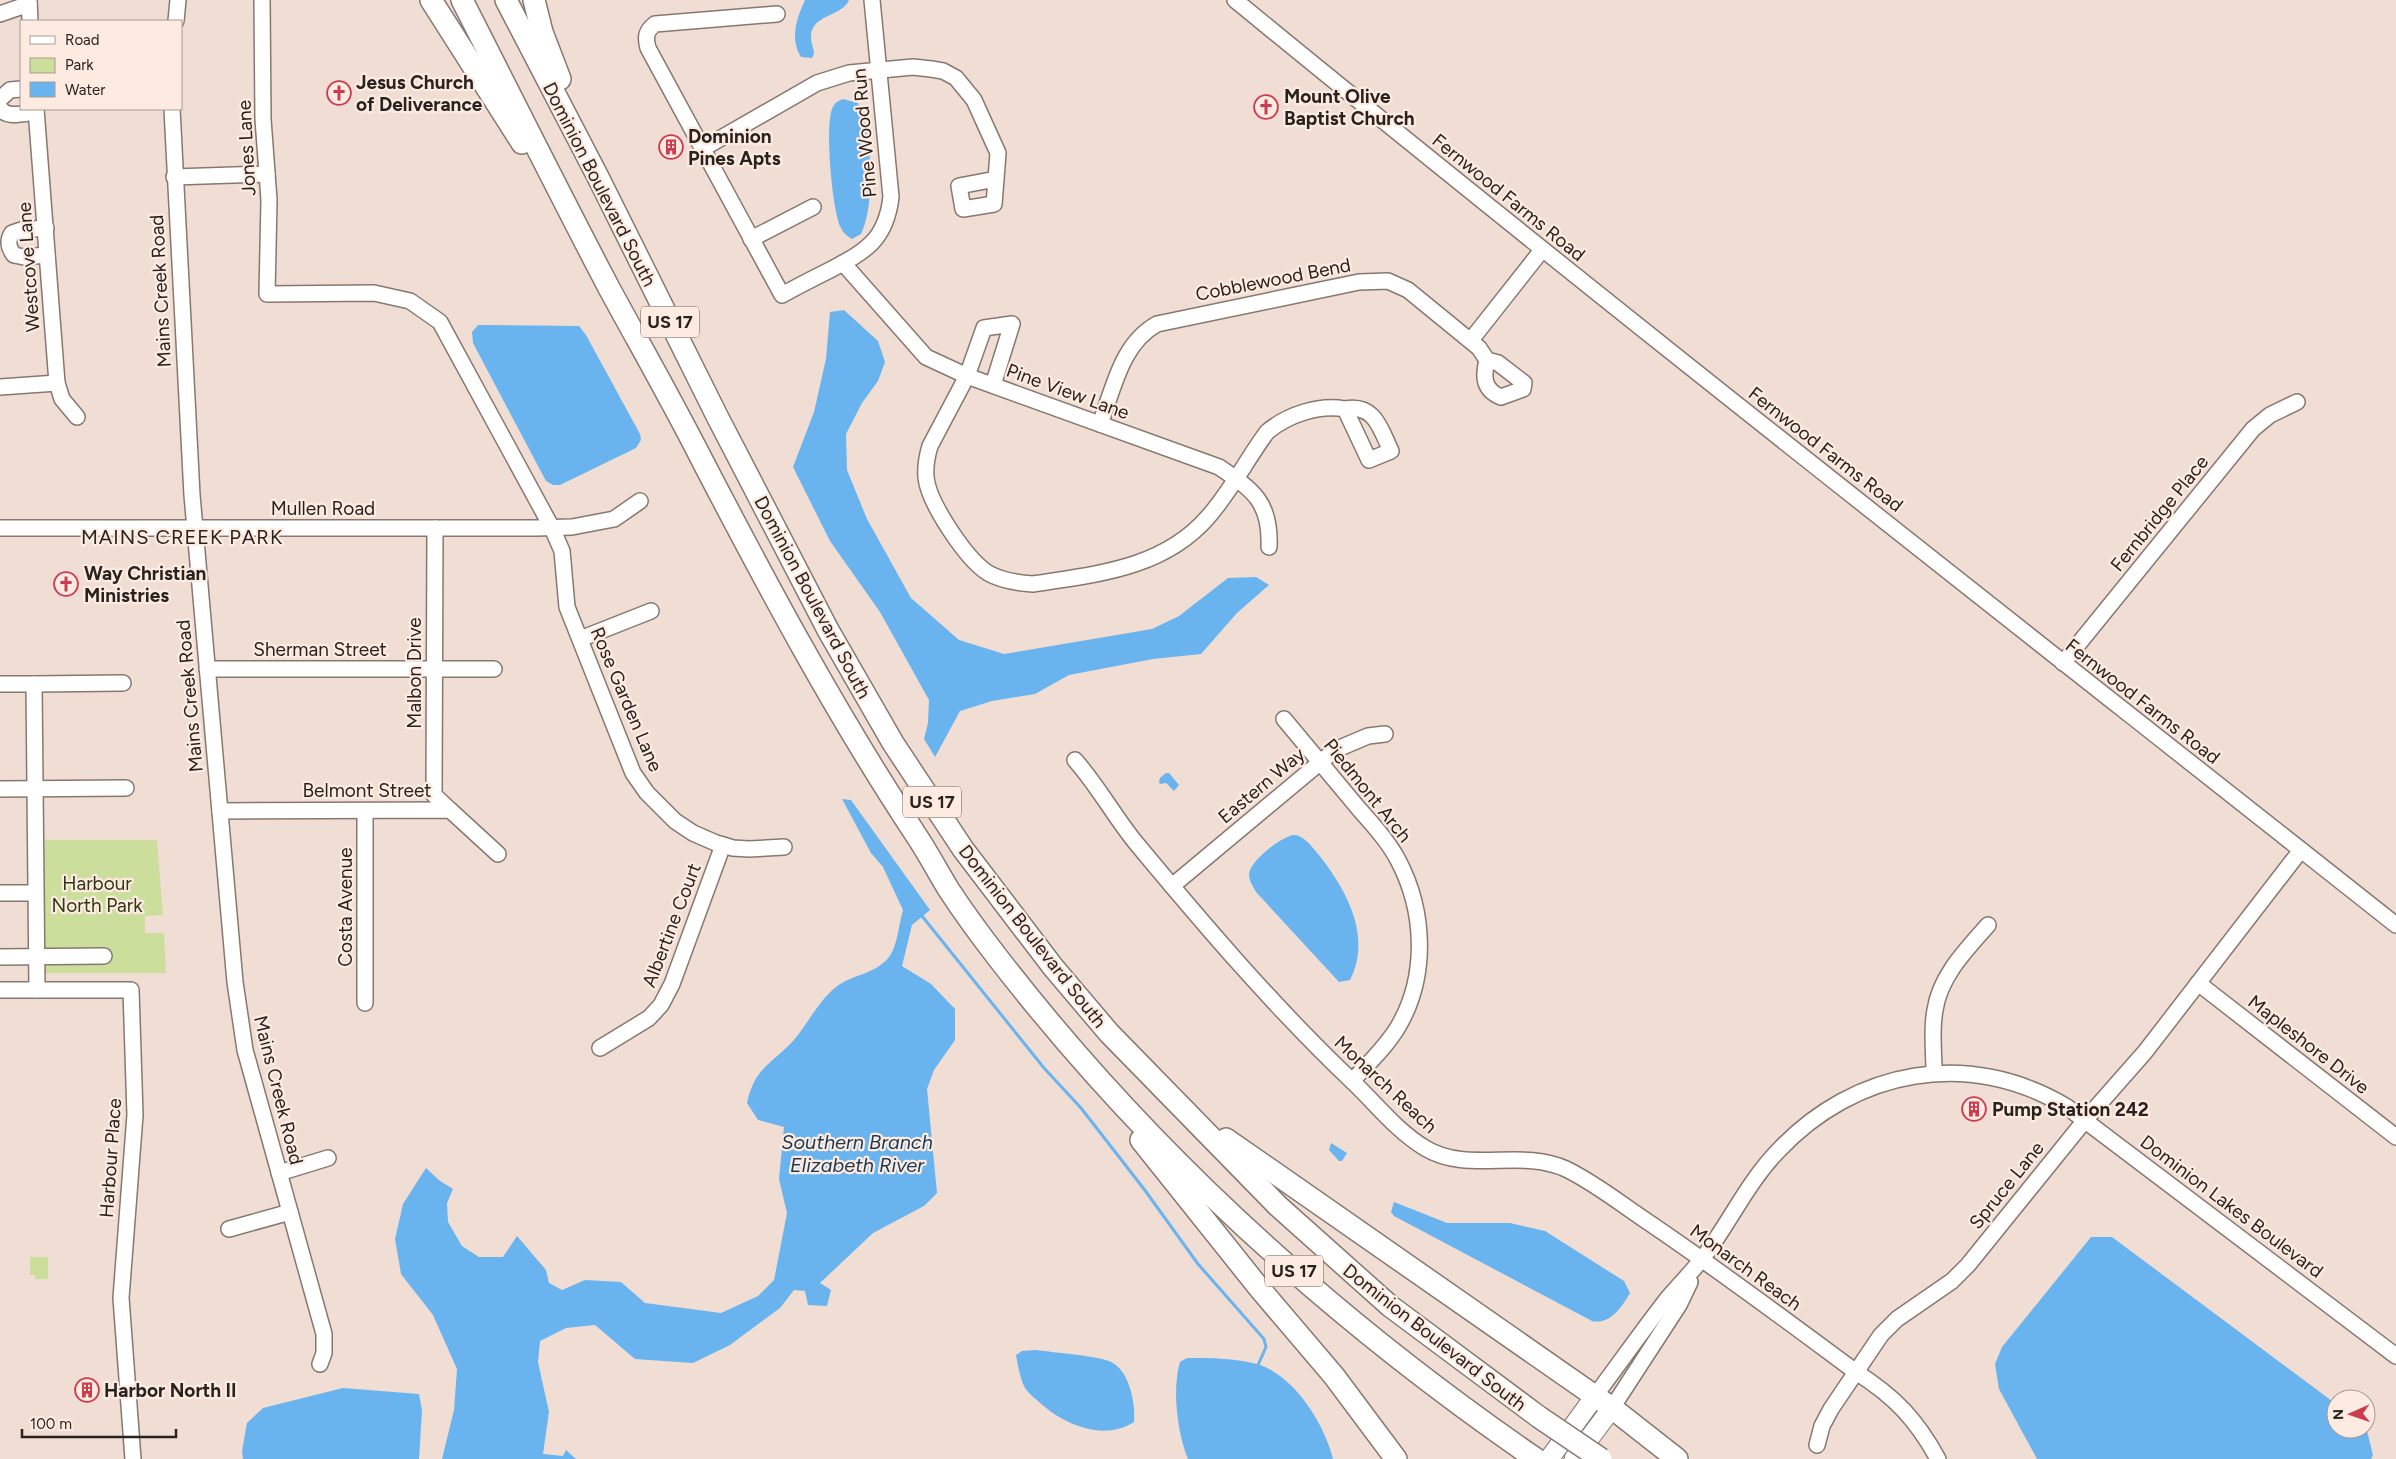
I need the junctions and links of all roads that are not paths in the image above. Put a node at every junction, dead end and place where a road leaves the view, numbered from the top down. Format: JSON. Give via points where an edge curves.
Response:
{"nodes":[{"id":1,"x":178,"y":0,"type":"edge"},
{"id":2,"x":262,"y":0,"type":"edge"},
{"id":3,"x":431,"y":0,"type":"edge"},
{"id":4,"x":462,"y":0,"type":"edge"},
{"id":5,"x":506,"y":0,"type":"edge"},
{"id":6,"x":534,"y":0,"type":"edge"},
{"id":7,"x":872,"y":0,"type":"edge"},
{"id":8,"x":1235,"y":0,"type":"edge"},
{"id":9,"x":29,"y":2,"type":"edge"},
{"id":10,"x":0,"y":14,"type":"edge"},
{"id":11,"x":777,"y":14,"type":"dead end"},
{"id":12,"x":30,"y":20,"type":"edge"},
{"id":13,"x":176,"y":20,"type":"edge"},
{"id":14,"x":879,"y":71,"type":"junction"},
{"id":15,"x":20,"y":89,"type":"edge"},
{"id":16,"x":0,"y":99,"type":"edge"},
{"id":17,"x":0,"y":108,"type":"edge"},
{"id":18,"x":36,"y":110,"type":"edge"},
{"id":19,"x":172,"y":110,"type":"edge"},
{"id":20,"x":702,"y":149,"type":"junction"},
{"id":21,"x":267,"y":174,"type":"junction"},
{"id":22,"x":174,"y":177,"type":"junction"},
{"id":23,"x":598,"y":177,"type":"junction"},
{"id":24,"x":996,"y":179,"type":"dead end"},
{"id":25,"x":814,"y":207,"type":"dead end"},
{"id":26,"x":46,"y":228,"type":"junction"},
{"id":27,"x":751,"y":239,"type":"junction"},
{"id":28,"x":1542,"y":250,"type":"junction"},
{"id":29,"x":47,"y":255,"type":"junction"},
{"id":30,"x":843,"y":263,"type":"junction"},
{"id":31,"x":607,"y":284,"type":"junction"},
{"id":32,"x":267,"y":294,"type":"joint"},
{"id":33,"x":1471,"y":340,"type":"junction"},
{"id":34,"x":1487,"y":360,"type":"dead end"},
{"id":35,"x":966,"y":376,"type":"junction"},
{"id":36,"x":57,"y":383,"type":"junction"},
{"id":37,"x":992,"y":385,"type":"junction"},
{"id":38,"x":0,"y":387,"type":"edge"},
{"id":39,"x":2297,"y":402,"type":"dead end"},
{"id":40,"x":1345,"y":409,"type":"dead end"},
{"id":41,"x":77,"y":417,"type":"dead end"},
{"id":42,"x":1100,"y":424,"type":"junction"},
{"id":43,"x":1236,"y":478,"type":"junction"},
{"id":44,"x":640,"y":501,"type":"dead end"},
{"id":45,"x":0,"y":528,"type":"edge"},
{"id":46,"x":195,"y":528,"type":"junction"},
{"id":47,"x":435,"y":528,"type":"junction"},
{"id":48,"x":552,"y":528,"type":"junction"},
{"id":49,"x":1270,"y":547,"type":"dead end"},
{"id":50,"x":651,"y":611,"type":"dead end"},
{"id":51,"x":580,"y":639,"type":"junction"},
{"id":52,"x":2063,"y":664,"type":"junction"},
{"id":53,"x":207,"y":669,"type":"junction"},
{"id":54,"x":434,"y":669,"type":"junction"},
{"id":55,"x":494,"y":669,"type":"dead end"},
{"id":56,"x":123,"y":683,"type":"dead end"},
{"id":57,"x":0,"y":684,"type":"edge"},
{"id":58,"x":34,"y":684,"type":"junction"},
{"id":59,"x":1284,"y":719,"type":"dead end"},
{"id":60,"x":1386,"y":734,"type":"dead end"},
{"id":61,"x":1074,"y":760,"type":"dead end"},
{"id":62,"x":1320,"y":761,"type":"junction"},
{"id":63,"x":0,"y":788,"type":"edge"},
{"id":64,"x":35,"y":788,"type":"junction"},
{"id":65,"x":126,"y":788,"type":"dead end"},
{"id":66,"x":220,"y":810,"type":"junction"},
{"id":67,"x":450,"y":810,"type":"junction"},
{"id":68,"x":365,"y":811,"type":"junction"},
{"id":69,"x":723,"y":845,"type":"junction"},
{"id":70,"x":784,"y":847,"type":"dead end"},
{"id":71,"x":2301,"y":850,"type":"junction"},
{"id":72,"x":498,"y":854,"type":"dead end"},
{"id":73,"x":1172,"y":886,"type":"junction"},
{"id":74,"x":0,"y":892,"type":"edge"},
{"id":75,"x":35,"y":893,"type":"junction"},
{"id":76,"x":1988,"y":925,"type":"dead end"},
{"id":77,"x":2396,"y":925,"type":"edge"},
{"id":78,"x":36,"y":956,"type":"junction"},
{"id":79,"x":104,"y":956,"type":"dead end"},
{"id":80,"x":0,"y":957,"type":"edge"},
{"id":81,"x":2198,"y":983,"type":"junction"},
{"id":82,"x":0,"y":990,"type":"edge"},
{"id":83,"x":37,"y":990,"type":"junction"},
{"id":84,"x":365,"y":1003,"type":"dead end"},
{"id":85,"x":600,"y":1048,"type":"dead end"},
{"id":86,"x":1934,"y":1072,"type":"junction"},
{"id":87,"x":1092,"y":1073,"type":"junction"},
{"id":88,"x":1352,"y":1081,"type":"junction"},
{"id":89,"x":1175,"y":1102,"type":"junction"},
{"id":90,"x":2086,"y":1120,"type":"junction"},
{"id":91,"x":2396,"y":1137,"type":"edge"},
{"id":92,"x":328,"y":1158,"type":"dead end"},
{"id":93,"x":279,"y":1172,"type":"junction"},
{"id":94,"x":290,"y":1212,"type":"junction"},
{"id":95,"x":228,"y":1229,"type":"dead end"},
{"id":96,"x":1702,"y":1258,"type":"junction"},
{"id":97,"x":2396,"y":1356,"type":"edge"},
{"id":98,"x":320,"y":1364,"type":"dead end"},
{"id":99,"x":1856,"y":1372,"type":"junction"},
{"id":100,"x":1603,"y":1402,"type":"junction"},
{"id":101,"x":1817,"y":1445,"type":"dead end"},
{"id":102,"x":133,"y":1459,"type":"edge"},
{"id":103,"x":1396,"y":1459,"type":"edge"},
{"id":104,"x":1536,"y":1459,"type":"edge"},
{"id":105,"x":1549,"y":1459,"type":"edge"},
{"id":106,"x":1574,"y":1459,"type":"edge"},
{"id":107,"x":1601,"y":1459,"type":"edge"},
{"id":108,"x":1677,"y":1459,"type":"edge"},
{"id":109,"x":1938,"y":1459,"type":"edge"}],
"edges":[{"from":1,"to":13,"type":"street"},
{"from":2,"to":21,"type":"street","name":"Jones Lane","via":[[262,118]]},
{"from":3,"to":31,"type":"highway"},
{"from":4,"to":31,"type":"highway","name":"Dominion Boulevard South"},
{"from":5,"to":23,"type":"highway","name":"Dominion Boulevard South","number":"US 17"},
{"from":6,"to":23,"type":"highway","via":[[542,32]]},
{"from":7,"to":14,"type":"street","name":"Pine Wood Run"},
{"from":8,"to":28,"type":"street","name":"Fernwood Farms Road"},
{"from":9,"to":10,"type":"street"},
{"from":9,"to":12,"type":"street"},
{"from":11,"to":20,"type":"street","via":[[655,24],[648,30],[645,38],[648,48]]},
{"from":14,"to":20,"type":"street","via":[[849,73],[817,83]]},
{"from":14,"to":24,"type":"street","via":[[913,67],[931,69],[949,74],[962,83],[974,100],[998,152]]},
{"from":14,"to":30,"type":"street","name":"Pine Wood Run","via":[[889,212],[881,232],[872,243]]},
{"from":15,"to":16,"type":"street","via":[[10,90]]},
{"from":17,"to":18,"type":"street","via":[[9,114]]},
{"from":18,"to":26,"type":"street","name":"Westcove Lane"},
{"from":19,"to":22,"type":"street","name":"Mains Creek Road"},
{"from":20,"to":27,"type":"street"},
{"from":21,"to":22,"type":"street"},
{"from":21,"to":32,"type":"street","name":"Jones Lane"},
{"from":22,"to":46,"type":"street","name":"Mains Creek Road"},
{"from":23,"to":89,"type":"highway","name":"Dominion Boulevard South","number":"US 17","via":[[810,596],[893,743],[963,849],[1010,911],[1108,1033]]},
{"from":25,"to":27,"type":"street"},
{"from":26,"to":29,"type":"street","name":"Westcove Lane"},
{"from":26,"to":29,"type":"street","via":[[21,230],[12,233],[8,239],[14,255]]},
{"from":27,"to":30,"type":"street","name":"Pine Wood Run","via":[[782,295]]},
{"from":28,"to":33,"type":"street"},
{"from":28,"to":52,"type":"street","name":"Fernwood Farms Road"},
{"from":29,"to":36,"type":"street","name":"Westcove Lane"},
{"from":30,"to":35,"type":"street","name":"Pine View Lane","via":[[926,357]]},
{"from":31,"to":87,"type":"highway","name":"Dominion Boulevard South","number":"US 17","via":[[794,636],[888,794],[919,838],[950,892],[996,955]]},
{"from":32,"to":48,"type":"street","name":"Rose Garden Lane","via":[[374,293],[410,301],[440,322]]},
{"from":33,"to":34,"type":"street","name":"Cobblewood Bend"},
{"from":33,"to":42,"type":"street","name":"Cobblewood Bend","via":[[1408,290],[1395,283],[1375,280],[1162,322],[1146,330],[1130,346]]},
{"from":35,"to":37,"type":"street","name":"Pine View Lane"},
{"from":35,"to":37,"type":"street","via":[[984,328],[1012,324]]},
{"from":35,"to":43,"type":"street","via":[[930,446],[926,477],[929,491],[967,554],[1001,579],[1033,584],[1105,573],[1141,563],[1176,545],[1199,527]]},
{"from":36,"to":38,"type":"street"},
{"from":36,"to":41,"type":"street","name":"Westcove Lane","via":[[62,399]]},
{"from":37,"to":42,"type":"street","name":"Pine View Lane"},
{"from":39,"to":52,"type":"street","name":"Fernbridge Place","via":[[2270,415],[2253,429]]},
{"from":40,"to":43,"type":"street","via":[[1294,415],[1276,424]]},
{"from":42,"to":43,"type":"street","name":"Pine View Lane","via":[[1219,467]]},
{"from":43,"to":49,"type":"street","name":"Pine View Lane","via":[[1262,503],[1268,519]]},
{"from":44,"to":48,"type":"street","name":"Mullen Road","via":[[614,519]]},
{"from":45,"to":46,"type":"street","name":"Mullen Road"},
{"from":46,"to":47,"type":"street","name":"Mullen Road"},
{"from":46,"to":53,"type":"street","name":"Mains Creek Road"},
{"from":47,"to":48,"type":"street","name":"Mullen Road"},
{"from":47,"to":54,"type":"street","name":"Malbon Drive"},
{"from":48,"to":51,"type":"street","name":"Rose Garden Lane","via":[[562,551],[567,607]]},
{"from":50,"to":51,"type":"street"},
{"from":51,"to":69,"type":"street","name":"Rose Garden Lane","via":[[633,774],[675,821],[693,833]]},
{"from":52,"to":71,"type":"street","name":"Fernwood Farms Road"},
{"from":53,"to":54,"type":"street","name":"Sherman Street"},
{"from":53,"to":66,"type":"street","name":"Mains Creek Road"},
{"from":54,"to":55,"type":"street","name":"Sherman Street"},
{"from":54,"to":67,"type":"street","name":"Malbon Drive","via":[[434,795]]},
{"from":56,"to":58,"type":"street"},
{"from":57,"to":58,"type":"street"},
{"from":58,"to":64,"type":"street"},
{"from":59,"to":62,"type":"street","name":"Piedmont Arch"},
{"from":60,"to":62,"type":"street","name":"Eastern Way","via":[[1351,742]]},
{"from":61,"to":73,"type":"street","name":"Monarch Reach","via":[[1094,782],[1133,840]]},
{"from":62,"to":73,"type":"street","name":"Eastern Way"},
{"from":62,"to":88,"type":"street","name":"Piedmont Arch","via":[[1397,858],[1408,880],[1420,932],[1419,964],[1405,1014],[1384,1047]]},
{"from":63,"to":64,"type":"street"},
{"from":64,"to":65,"type":"street"},
{"from":64,"to":75,"type":"street"},
{"from":66,"to":68,"type":"street","name":"Belmont Street"},
{"from":66,"to":93,"type":"street","name":"Mains Creek Road","via":[[241,1032]]},
{"from":67,"to":68,"type":"street","name":"Belmont Street"},
{"from":67,"to":72,"type":"street","name":"Belmont Street"},
{"from":68,"to":84,"type":"street","name":"Costa Avenue"},
{"from":69,"to":70,"type":"street","name":"Rose Garden Lane","via":[[749,849]]},
{"from":69,"to":85,"type":"street","name":"Albertine Court","via":[[672,984],[661,1005],[649,1018]]},
{"from":71,"to":77,"type":"street","name":"Fernwood Farms Road"},
{"from":71,"to":81,"type":"street","name":"Spruce Lane"},
{"from":73,"to":88,"type":"street","name":"Monarch Reach","via":[[1234,958]]},
{"from":74,"to":75,"type":"street"},
{"from":75,"to":78,"type":"street"},
{"from":76,"to":86,"type":"street","via":[[1959,958],[1941,991],[1934,1016]]},
{"from":78,"to":79,"type":"street"},
{"from":78,"to":80,"type":"street"},
{"from":78,"to":83,"type":"street"},
{"from":81,"to":90,"type":"street","name":"Spruce Lane","via":[[2145,1052]]},
{"from":81,"to":91,"type":"street","name":"Mapleshore Drive"},
{"from":82,"to":83,"type":"street","name":"Harbour Place"},
{"from":83,"to":102,"type":"street","name":"Harbour Place","via":[[131,990],[135,1115],[121,1298]]},
{"from":86,"to":90,"type":"street","name":"Dominion Lakes Boulevard","via":[[2022,1085],[2045,1094]]},
{"from":86,"to":96,"type":"street","name":"Dominion Lakes Boulevard","via":[[1901,1078],[1859,1092],[1830,1107],[1802,1129],[1777,1151]]},
{"from":87,"to":103,"type":"highway","via":[[1156,1160],[1334,1376]]},
{"from":87,"to":104,"type":"highway","name":"Dominion Boulevard South","number":"US 17","via":[[1204,1188],[1275,1254],[1428,1382]]},
{"from":88,"to":96,"type":"street","name":"Monarch Reach","via":[[1414,1140],[1440,1156],[1535,1160],[1564,1168]]},
{"from":89,"to":100,"type":"highway"},
{"from":89,"to":107,"type":"highway","name":"Dominion Boulevard South","number":"US 17","bridge":true,"via":[[1278,1206],[1412,1323],[1538,1417]]},
{"from":90,"to":97,"type":"street","name":"Dominion Lakes Boulevard"},
{"from":90,"to":99,"type":"street","name":"Spruce Lane","via":[[1968,1265],[1935,1295],[1897,1319],[1867,1352]]},
{"from":92,"to":93,"type":"street"},
{"from":93,"to":94,"type":"street","name":"Mains Creek Road"},
{"from":94,"to":95,"type":"street"},
{"from":94,"to":98,"type":"street","name":"Mains Creek Road","via":[[324,1334],[324,1353]]},
{"from":96,"to":99,"type":"street","name":"Monarch Reach"},
{"from":96,"to":100,"type":"street","name":"Dominion Lakes Boulevard","via":[[1668,1299]]},
{"from":96,"to":100,"type":"street","name":"Dominion Lakes Boulevard","via":[[1679,1304]]},
{"from":99,"to":101,"type":"street","name":"Spruce Lane","via":[[1831,1409]]},
{"from":99,"to":109,"type":"street","name":"Monarch Reach","via":[[1904,1408],[1922,1430]]},
{"from":100,"to":105,"type":"main road"},
{"from":100,"to":106,"type":"main road"},
{"from":100,"to":108,"type":"highway"}]}
